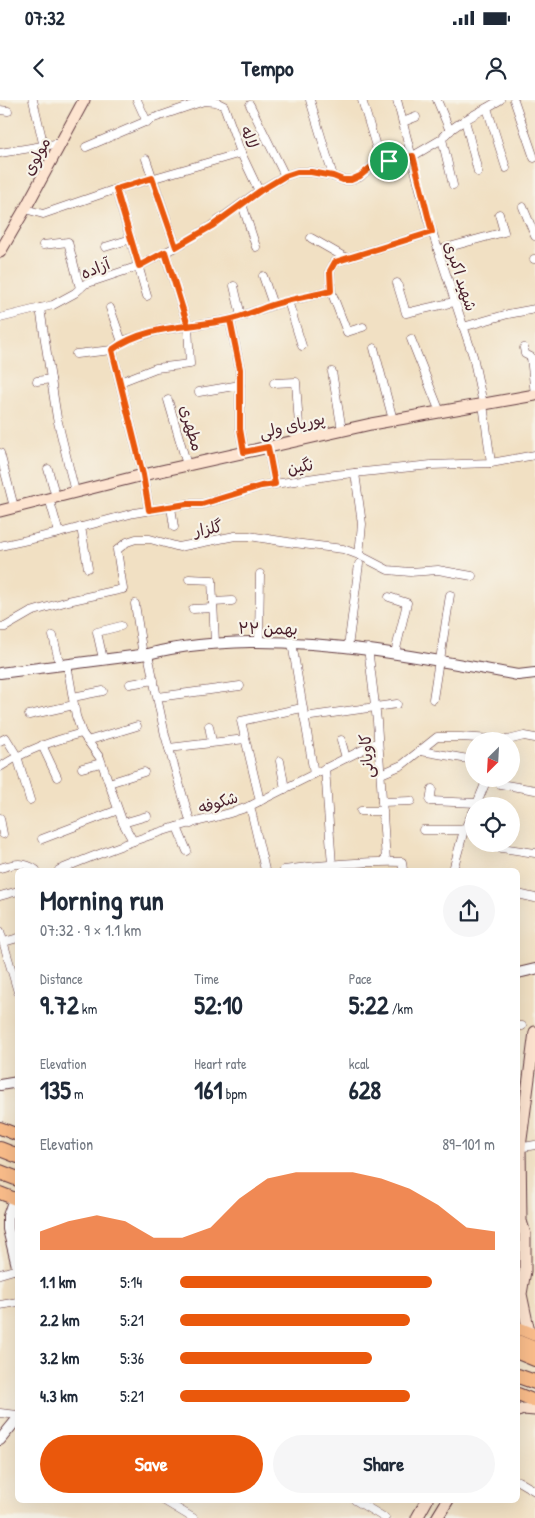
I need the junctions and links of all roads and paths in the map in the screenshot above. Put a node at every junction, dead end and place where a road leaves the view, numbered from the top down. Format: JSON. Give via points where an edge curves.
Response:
{"nodes":[{"id":1,"x":33,"y":100,"type":"edge"},
{"id":2,"x":84,"y":100,"type":"edge"},
{"id":3,"x":137,"y":100,"type":"edge"},
{"id":4,"x":310,"y":100,"type":"edge"},
{"id":5,"x":362,"y":100,"type":"edge"},
{"id":6,"x":397,"y":100,"type":"edge"},
{"id":7,"x":437,"y":100,"type":"edge"},
{"id":8,"x":500,"y":100,"type":"edge"},
{"id":9,"x":514,"y":100,"type":"edge"},
{"id":10,"x":250,"y":105,"type":"dead end"},
{"id":11,"x":487,"y":108,"type":"junction"},
{"id":12,"x":416,"y":118,"type":"dead end"},
{"id":13,"x":465,"y":120,"type":"junction"},
{"id":14,"x":147,"y":122,"type":"junction"},
{"id":15,"x":403,"y":122,"type":"junction"},
{"id":16,"x":450,"y":130,"type":"junction"},
{"id":17,"x":442,"y":139,"type":"junction"},
{"id":18,"x":61,"y":143,"type":"junction"},
{"id":19,"x":44,"y":146,"type":"junction"},
{"id":20,"x":86,"y":147,"type":"dead end"},
{"id":21,"x":241,"y":152,"type":"junction"},
{"id":22,"x":0,"y":153,"type":"edge"},
{"id":23,"x":413,"y":156,"type":"junction"},
{"id":24,"x":534,"y":158,"type":"edge"},
{"id":25,"x":146,"y":159,"type":"dead end"},
{"id":26,"x":381,"y":163,"type":"junction"},
{"id":27,"x":506,"y":168,"type":"dead end"},
{"id":28,"x":478,"y":172,"type":"dead end"},
{"id":29,"x":285,"y":176,"type":"junction"},
{"id":30,"x":333,"y":176,"type":"junction"},
{"id":31,"x":152,"y":178,"type":"junction"},
{"id":32,"x":453,"y":185,"type":"dead end"},
{"id":33,"x":116,"y":189,"type":"junction"},
{"id":34,"x":260,"y":191,"type":"junction"},
{"id":35,"x":242,"y":204,"type":"junction"},
{"id":36,"x":523,"y":207,"type":"dead end"},
{"id":37,"x":25,"y":209,"type":"junction"},
{"id":38,"x":499,"y":214,"type":"dead end"},
{"id":39,"x":432,"y":232,"type":"junction"},
{"id":40,"x":535,"y":236,"type":"edge"},
{"id":41,"x":311,"y":238,"type":"dead end"},
{"id":42,"x":131,"y":239,"type":"junction"},
{"id":43,"x":43,"y":245,"type":"dead end"},
{"id":44,"x":105,"y":247,"type":"dead end"},
{"id":45,"x":176,"y":247,"type":"junction"},
{"id":46,"x":256,"y":247,"type":"dead end"},
{"id":47,"x":438,"y":250,"type":"junction"},
{"id":48,"x":0,"y":252,"type":"edge"},
{"id":49,"x":165,"y":252,"type":"junction"},
{"id":50,"x":346,"y":258,"type":"junction"},
{"id":51,"x":139,"y":266,"type":"junction"},
{"id":52,"x":263,"y":276,"type":"dead end"},
{"id":53,"x":397,"y":283,"type":"dead end"},
{"id":54,"x":234,"y":286,"type":"dead end"},
{"id":55,"x":80,"y":288,"type":"junction"},
{"id":56,"x":331,"y":291,"type":"junction"},
{"id":57,"x":148,"y":296,"type":"dead end"},
{"id":58,"x":288,"y":301,"type":"junction"},
{"id":59,"x":454,"y":302,"type":"junction"},
{"id":60,"x":273,"y":305,"type":"junction"},
{"id":61,"x":40,"y":308,"type":"junction"},
{"id":62,"x":110,"y":308,"type":"dead end"},
{"id":63,"x":535,"y":309,"type":"edge"},
{"id":64,"x":241,"y":316,"type":"junction"},
{"id":65,"x":0,"y":318,"type":"edge"},
{"id":66,"x":230,"y":320,"type":"junction"},
{"id":67,"x":188,"y":326,"type":"junction"},
{"id":68,"x":363,"y":327,"type":"dead end"},
{"id":69,"x":463,"y":327,"type":"junction"},
{"id":70,"x":411,"y":339,"type":"dead end"},
{"id":71,"x":122,"y":342,"type":"junction"},
{"id":72,"x":302,"y":346,"type":"dead end"},
{"id":73,"x":374,"y":348,"type":"dead end"},
{"id":74,"x":524,"y":348,"type":"dead end"},
{"id":75,"x":112,"y":350,"type":"junction"},
{"id":76,"x":76,"y":354,"type":"dead end"},
{"id":77,"x":332,"y":372,"type":"dead end"},
{"id":78,"x":51,"y":379,"type":"junction"},
{"id":79,"x":37,"y":381,"type":"dead end"},
{"id":80,"x":120,"y":382,"type":"junction"},
{"id":81,"x":274,"y":383,"type":"dead end"},
{"id":82,"x":240,"y":385,"type":"junction"},
{"id":83,"x":199,"y":392,"type":"dead end"},
{"id":84,"x":535,"y":395,"type":"edge"},
{"id":85,"x":168,"y":400,"type":"dead end"},
{"id":86,"x":483,"y":404,"type":"junction"},
{"id":87,"x":440,"y":412,"type":"junction"},
{"id":88,"x":393,"y":420,"type":"junction"},
{"id":89,"x":342,"y":430,"type":"junction"},
{"id":90,"x":300,"y":440,"type":"junction"},
{"id":91,"x":268,"y":447,"type":"junction"},
{"id":92,"x":0,"y":452,"type":"edge"},
{"id":93,"x":244,"y":452,"type":"junction"},
{"id":94,"x":535,"y":454,"type":"edge"},
{"id":95,"x":491,"y":463,"type":"junction"},
{"id":96,"x":187,"y":465,"type":"junction"},
{"id":97,"x":48,"y":469,"type":"dead end"},
{"id":98,"x":355,"y":473,"type":"junction"},
{"id":99,"x":143,"y":475,"type":"junction"},
{"id":100,"x":275,"y":484,"type":"junction"},
{"id":101,"x":75,"y":492,"type":"junction"},
{"id":102,"x":53,"y":498,"type":"junction"},
{"id":103,"x":14,"y":507,"type":"junction"},
{"id":104,"x":171,"y":507,"type":"junction"},
{"id":105,"x":149,"y":510,"type":"junction"},
{"id":106,"x":0,"y":511,"type":"edge"},
{"id":107,"x":81,"y":527,"type":"junction"},
{"id":108,"x":174,"y":527,"type":"dead end"},
{"id":109,"x":59,"y":533,"type":"junction"},
{"id":110,"x":0,"y":546,"type":"edge"},
{"id":111,"x":359,"y":559,"type":"junction"},
{"id":112,"x":88,"y":568,"type":"dead end"},
{"id":113,"x":260,"y":574,"type":"dead end"},
{"id":114,"x":472,"y":576,"type":"dead end"},
{"id":115,"x":189,"y":579,"type":"dead end"},
{"id":116,"x":450,"y":595,"type":"dead end"},
{"id":117,"x":389,"y":597,"type":"dead end"},
{"id":118,"x":232,"y":601,"type":"dead end"},
{"id":119,"x":135,"y":604,"type":"dead end"},
{"id":120,"x":213,"y":605,"type":"junction"},
{"id":121,"x":193,"y":609,"type":"dead end"},
{"id":122,"x":121,"y":626,"type":"dead end"},
{"id":123,"x":0,"y":627,"type":"edge"},
{"id":124,"x":53,"y":636,"type":"dead end"},
{"id":125,"x":259,"y":642,"type":"junction"},
{"id":126,"x":292,"y":642,"type":"junction"},
{"id":127,"x":215,"y":643,"type":"junction"},
{"id":128,"x":348,"y":647,"type":"junction"},
{"id":129,"x":368,"y":648,"type":"junction"},
{"id":130,"x":395,"y":653,"type":"junction"},
{"id":131,"x":146,"y":654,"type":"junction"},
{"id":132,"x":102,"y":660,"type":"junction"},
{"id":133,"x":440,"y":660,"type":"junction"},
{"id":134,"x":64,"y":665,"type":"junction"},
{"id":135,"x":0,"y":672,"type":"edge"},
{"id":136,"x":535,"y":673,"type":"edge"},
{"id":137,"x":154,"y":680,"type":"junction"},
{"id":138,"x":130,"y":684,"type":"dead end"},
{"id":139,"x":240,"y":686,"type":"dead end"},
{"id":140,"x":103,"y":691,"type":"dead end"},
{"id":141,"x":158,"y":697,"type":"junction"},
{"id":142,"x":433,"y":699,"type":"dead end"},
{"id":143,"x":74,"y":702,"type":"junction"},
{"id":144,"x":397,"y":704,"type":"dead end"},
{"id":145,"x":375,"y":706,"type":"junction"},
{"id":146,"x":302,"y":708,"type":"junction"},
{"id":147,"x":29,"y":715,"type":"dead end"},
{"id":148,"x":304,"y":716,"type":"junction"},
{"id":149,"x":136,"y":726,"type":"dead end"},
{"id":150,"x":209,"y":726,"type":"dead end"},
{"id":151,"x":82,"y":733,"type":"junction"},
{"id":152,"x":465,"y":737,"type":"edge"},
{"id":153,"x":520,"y":737,"type":"edge"},
{"id":154,"x":245,"y":738,"type":"junction"},
{"id":155,"x":535,"y":738,"type":"edge"},
{"id":156,"x":341,"y":740,"type":"dead end"},
{"id":157,"x":0,"y":741,"type":"edge"},
{"id":158,"x":87,"y":741,"type":"junction"},
{"id":159,"x":212,"y":742,"type":"junction"},
{"id":160,"x":378,"y":742,"type":"junction"},
{"id":161,"x":42,"y":745,"type":"junction"},
{"id":162,"x":169,"y":748,"type":"junction"},
{"id":163,"x":421,"y":751,"type":"junction"},
{"id":164,"x":17,"y":756,"type":"junction"},
{"id":165,"x":346,"y":758,"type":"junction"},
{"id":166,"x":465,"y":758,"type":"edge"},
{"id":167,"x":280,"y":762,"type":"dead end"},
{"id":168,"x":101,"y":763,"type":"junction"},
{"id":169,"x":0,"y":767,"type":"edge"},
{"id":170,"x":82,"y":768,"type":"dead end"},
{"id":171,"x":325,"y":768,"type":"junction"},
{"id":172,"x":144,"y":772,"type":"dead end"},
{"id":173,"x":314,"y":774,"type":"junction"},
{"id":174,"x":381,"y":774,"type":"junction"},
{"id":175,"x":57,"y":777,"type":"dead end"},
{"id":176,"x":109,"y":783,"type":"junction"},
{"id":177,"x":520,"y":787,"type":"edge"},
{"id":178,"x":285,"y":788,"type":"junction"},
{"id":179,"x":432,"y":789,"type":"dead end"},
{"id":180,"x":535,"y":790,"type":"edge"},
{"id":181,"x":30,"y":800,"type":"dead end"},
{"id":182,"x":260,"y":801,"type":"junction"},
{"id":183,"x":411,"y":801,"type":"dead end"},
{"id":184,"x":382,"y":802,"type":"junction"},
{"id":185,"x":465,"y":805,"type":"edge"},
{"id":186,"x":250,"y":806,"type":"junction"},
{"id":187,"x":118,"y":810,"type":"junction"},
{"id":188,"x":362,"y":811,"type":"dead end"},
{"id":189,"x":383,"y":811,"type":"junction"},
{"id":190,"x":147,"y":816,"type":"dead end"},
{"id":191,"x":0,"y":818,"type":"edge"},
{"id":192,"x":123,"y":822,"type":"junction"},
{"id":193,"x":191,"y":824,"type":"junction"},
{"id":194,"x":177,"y":827,"type":"junction"},
{"id":195,"x":423,"y":830,"type":"dead end"},
{"id":196,"x":464,"y":830,"type":"joint"},
{"id":197,"x":4,"y":834,"type":"dead end"},
{"id":198,"x":42,"y":839,"type":"dead end"},
{"id":199,"x":133,"y":841,"type":"junction"},
{"id":200,"x":187,"y":850,"type":"dead end"},
{"id":201,"x":520,"y":851,"type":"edge"},
{"id":202,"x":535,"y":853,"type":"edge"},
{"id":203,"x":386,"y":861,"type":"junction"},
{"id":204,"x":332,"y":865,"type":"junction"},
{"id":205,"x":403,"y":866,"type":"edge"},
{"id":206,"x":0,"y":868,"type":"edge"},
{"id":207,"x":33,"y":868,"type":"edge"},
{"id":208,"x":64,"y":868,"type":"edge"},
{"id":209,"x":265,"y":868,"type":"edge"},
{"id":210,"x":303,"y":868,"type":"edge"},
{"id":211,"x":454,"y":868,"type":"edge"},
{"id":212,"x":15,"y":892,"type":"edge"},
{"id":213,"x":520,"y":894,"type":"edge"},
{"id":214,"x":0,"y":896,"type":"edge"},
{"id":215,"x":535,"y":898,"type":"edge"},
{"id":216,"x":0,"y":931,"type":"edge"},
{"id":217,"x":15,"y":939,"type":"edge"},
{"id":218,"x":4,"y":942,"type":"junction"},
{"id":219,"x":535,"y":970,"type":"edge"},
{"id":220,"x":520,"y":973,"type":"edge"},
{"id":221,"x":15,"y":981,"type":"edge"},
{"id":222,"x":535,"y":1032,"type":"edge"},
{"id":223,"x":15,"y":1082,"type":"edge"},
{"id":224,"x":0,"y":1085,"type":"edge"},
{"id":225,"x":521,"y":1116,"type":"edge"},
{"id":226,"x":0,"y":1128,"type":"edge"},
{"id":227,"x":520,"y":1132,"type":"edge"},
{"id":228,"x":15,"y":1134,"type":"edge"},
{"id":229,"x":535,"y":1145,"type":"edge"},
{"id":230,"x":520,"y":1148,"type":"edge"},
{"id":231,"x":0,"y":1149,"type":"edge"},
{"id":232,"x":15,"y":1155,"type":"edge"},
{"id":233,"x":0,"y":1172,"type":"edge"},
{"id":234,"x":15,"y":1178,"type":"edge"},
{"id":235,"x":0,"y":1193,"type":"edge"},
{"id":236,"x":15,"y":1199,"type":"edge"},
{"id":237,"x":15,"y":1201,"type":"edge"},
{"id":238,"x":520,"y":1226,"type":"edge"},
{"id":239,"x":15,"y":1261,"type":"edge"},
{"id":240,"x":15,"y":1270,"type":"edge"},
{"id":241,"x":0,"y":1274,"type":"edge"},
{"id":242,"x":15,"y":1302,"type":"edge"},
{"id":243,"x":0,"y":1305,"type":"edge"},
{"id":244,"x":527,"y":1332,"type":"edge"},
{"id":245,"x":520,"y":1342,"type":"edge"},
{"id":246,"x":535,"y":1348,"type":"edge"},
{"id":247,"x":520,"y":1353,"type":"edge"},
{"id":248,"x":535,"y":1359,"type":"edge"},
{"id":249,"x":520,"y":1377,"type":"edge"},
{"id":250,"x":535,"y":1382,"type":"edge"},
{"id":251,"x":520,"y":1395,"type":"edge"},
{"id":252,"x":535,"y":1401,"type":"edge"},
{"id":253,"x":520,"y":1410,"type":"edge"},
{"id":254,"x":535,"y":1410,"type":"edge"},
{"id":255,"x":0,"y":1413,"type":"edge"},
{"id":256,"x":15,"y":1416,"type":"edge"},
{"id":257,"x":15,"y":1420,"type":"edge"},
{"id":258,"x":0,"y":1440,"type":"edge"},
{"id":259,"x":520,"y":1482,"type":"edge"},
{"id":260,"x":535,"y":1491,"type":"edge"},
{"id":261,"x":168,"y":1503,"type":"edge"},
{"id":262,"x":360,"y":1503,"type":"edge"},
{"id":263,"x":425,"y":1503,"type":"edge"},
{"id":264,"x":446,"y":1503,"type":"edge"},
{"id":265,"x":193,"y":1518,"type":"edge"},
{"id":266,"x":385,"y":1518,"type":"edge"},
{"id":267,"x":417,"y":1518,"type":"edge"},
{"id":268,"x":437,"y":1518,"type":"edge"}],
"edges":[{"from":1,"to":19,"type":"street"},
{"from":2,"to":18,"type":"main road","name":"مولوی"},
{"from":3,"to":14,"type":"street"},
{"from":4,"to":30,"type":"street"},
{"from":5,"to":26,"type":"street"},
{"from":6,"to":15,"type":"street","name":"شهید اکبری"},
{"from":7,"to":16,"type":"street"},
{"from":8,"to":11,"type":"street","name":"آزاده"},
{"from":9,"to":24,"type":"street"},
{"from":10,"to":29,"type":"street"},
{"from":11,"to":13,"type":"street","name":"آزاده"},
{"from":11,"to":27,"type":"street"},
{"from":12,"to":15,"type":"street"},
{"from":13,"to":16,"type":"street","name":"آزاده"},
{"from":13,"to":28,"type":"street"},
{"from":14,"to":20,"type":"street","name":"لاله"},
{"from":14,"to":21,"type":"street","name":"لاله","via":[[204,101],[216,102],[224,106]]},
{"from":15,"to":23,"type":"street","name":"شهید اکبری"},
{"from":16,"to":17,"type":"street","name":"آزاده"},
{"from":17,"to":23,"type":"street","name":"آزاده"},
{"from":17,"to":32,"type":"street"},
{"from":18,"to":19,"type":"street"},
{"from":18,"to":37,"type":"main road","name":"مولوی"},
{"from":19,"to":22,"type":"street"},
{"from":21,"to":31,"type":"street"},
{"from":21,"to":34,"type":"street","name":"لاله"},
{"from":23,"to":26,"type":"street","name":"آزاده"},
{"from":23,"to":39,"type":"street","name":"شهید اکبری"},
{"from":25,"to":31,"type":"street"},
{"from":26,"to":30,"type":"street","name":"آزاده","via":[[351,180]]},
{"from":29,"to":30,"type":"street","name":"آزاده","via":[[311,172]]},
{"from":29,"to":34,"type":"street","name":"آزاده"},
{"from":31,"to":33,"type":"street"},
{"from":31,"to":45,"type":"street"},
{"from":33,"to":37,"type":"street","via":[[43,214]]},
{"from":33,"to":42,"type":"street"},
{"from":34,"to":35,"type":"street","name":"آزاده"},
{"from":35,"to":45,"type":"street","name":"آزاده"},
{"from":35,"to":46,"type":"street"},
{"from":36,"to":40,"type":"street"},
{"from":37,"to":48,"type":"main road","name":"مولوی"},
{"from":38,"to":47,"type":"street","via":[[504,232]]},
{"from":39,"to":47,"type":"street","name":"شهید اکبری"},
{"from":39,"to":50,"type":"street"},
{"from":41,"to":50,"type":"street"},
{"from":42,"to":44,"type":"street"},
{"from":42,"to":51,"type":"street"},
{"from":43,"to":55,"type":"street","via":[[68,242]]},
{"from":45,"to":49,"type":"street","name":"آزاده"},
{"from":47,"to":59,"type":"street","name":"شهید اکبری"},
{"from":49,"to":51,"type":"street","name":"آزاده"},
{"from":49,"to":67,"type":"street"},
{"from":50,"to":56,"type":"street","via":[[335,262],[330,271]]},
{"from":51,"to":55,"type":"street","name":"آزاده"},
{"from":51,"to":57,"type":"street"},
{"from":52,"to":60,"type":"street"},
{"from":53,"to":59,"type":"street","via":[[406,313]]},
{"from":54,"to":64,"type":"street"},
{"from":55,"to":61,"type":"street","name":"آزاده","via":[[53,305]]},
{"from":56,"to":58,"type":"street"},
{"from":56,"to":68,"type":"street","via":[[347,332]]},
{"from":58,"to":60,"type":"street"},
{"from":58,"to":72,"type":"street"},
{"from":59,"to":69,"type":"street","name":"شهید اکبری"},
{"from":60,"to":64,"type":"street"},
{"from":61,"to":65,"type":"street","name":"آزاده"},
{"from":61,"to":78,"type":"street"},
{"from":62,"to":71,"type":"street"},
{"from":63,"to":69,"type":"street"},
{"from":64,"to":66,"type":"street"},
{"from":66,"to":67,"type":"street"},
{"from":66,"to":82,"type":"street"},
{"from":67,"to":71,"type":"street","via":[[160,330]]},
{"from":67,"to":80,"type":"street","via":[[190,364],[156,368]]},
{"from":69,"to":86,"type":"street","name":"شهید اکبری"},
{"from":70,"to":87,"type":"street"},
{"from":71,"to":75,"type":"street"},
{"from":73,"to":88,"type":"street"},
{"from":74,"to":84,"type":"street","via":[[525,354],[531,357]]},
{"from":75,"to":76,"type":"street"},
{"from":75,"to":80,"type":"street"},
{"from":77,"to":89,"type":"street"},
{"from":78,"to":79,"type":"street"},
{"from":78,"to":101,"type":"street"},
{"from":80,"to":99,"type":"street"},
{"from":81,"to":90,"type":"street","via":[[296,382]]},
{"from":82,"to":83,"type":"street"},
{"from":82,"to":93,"type":"street","via":[[240,429]]},
{"from":84,"to":86,"type":"main road","name":"پوریای ولی"},
{"from":85,"to":96,"type":"street","name":"مطهری"},
{"from":86,"to":87,"type":"main road","name":"پوریای ولی"},
{"from":86,"to":95,"type":"street","name":"شهید اکبری"},
{"from":87,"to":88,"type":"main road","name":"پوریای ولی"},
{"from":88,"to":89,"type":"main road","name":"پوریای ولی"},
{"from":89,"to":90,"type":"main road","name":"پوریای ولی"},
{"from":90,"to":91,"type":"main road","name":"پوریای ولی"},
{"from":91,"to":93,"type":"main road","name":"پوریای ولی"},
{"from":91,"to":100,"type":"street"},
{"from":92,"to":103,"type":"street"},
{"from":93,"to":96,"type":"main road","name":"پوریای ولی"},
{"from":94,"to":95,"type":"street","name":"نگین"},
{"from":95,"to":98,"type":"street","name":"نگین"},
{"from":96,"to":99,"type":"main road","name":"پوریای ولی"},
{"from":97,"to":102,"type":"street"},
{"from":98,"to":100,"type":"street","name":"نگین"},
{"from":98,"to":111,"type":"street","via":[[362,524]]},
{"from":99,"to":101,"type":"main road","name":"پوریای ولی"},
{"from":99,"to":105,"type":"street"},
{"from":100,"to":104,"type":"street","name":"نگین","via":[[202,504]]},
{"from":101,"to":102,"type":"main road","name":"پوریای ولی"},
{"from":102,"to":103,"type":"main road","name":"پوریای ولی"},
{"from":102,"to":109,"type":"street"},
{"from":103,"to":106,"type":"main road","name":"پوریای ولی"},
{"from":104,"to":105,"type":"street","name":"نگین"},
{"from":104,"to":108,"type":"street"},
{"from":105,"to":107,"type":"street","name":"نگین"},
{"from":107,"to":109,"type":"street","name":"نگین"},
{"from":107,"to":112,"type":"street"},
{"from":109,"to":110,"type":"street","name":"نگین"},
{"from":111,"to":114,"type":"street","name":"گلزار","via":[[388,570],[438,570]]},
{"from":111,"to":123,"type":"street","name":"گلزار","via":[[343,549],[250,536],[179,547],[150,539],[136,539],[117,550],[123,589],[31,612]]},
{"from":111,"to":128,"type":"street"},
{"from":113,"to":125,"type":"street"},
{"from":115,"to":120,"type":"street","via":[[212,580]]},
{"from":116,"to":133,"type":"street"},
{"from":117,"to":130,"type":"street","via":[[407,603]]},
{"from":118,"to":120,"type":"street"},
{"from":119,"to":131,"type":"street"},
{"from":120,"to":121,"type":"street"},
{"from":120,"to":127,"type":"street"},
{"from":122,"to":132,"type":"street","via":[[96,632]]},
{"from":124,"to":134,"type":"street"},
{"from":125,"to":126,"type":"street","name":"۲۲ بهمن"},
{"from":125,"to":127,"type":"street","name":"۲۲ بهمن"},
{"from":126,"to":128,"type":"street","name":"۲۲ بهمن"},
{"from":126,"to":146,"type":"street"},
{"from":127,"to":131,"type":"street","name":"۲۲ بهمن"},
{"from":128,"to":129,"type":"street","name":"۲۲ بهمن"},
{"from":129,"to":130,"type":"street","name":"۲۲ بهمن"},
{"from":129,"to":145,"type":"street","name":"کاویانی"},
{"from":130,"to":133,"type":"street","name":"۲۲ بهمن"},
{"from":131,"to":132,"type":"street","name":"۲۲ بهمن"},
{"from":131,"to":137,"type":"street"},
{"from":132,"to":134,"type":"street","name":"۲۲ بهمن"},
{"from":133,"to":136,"type":"street","name":"۲۲ بهمن","via":[[518,675]]},
{"from":133,"to":142,"type":"street"},
{"from":134,"to":135,"type":"street","name":"۲۲ بهمن"},
{"from":134,"to":143,"type":"street"},
{"from":137,"to":138,"type":"street"},
{"from":137,"to":141,"type":"street"},
{"from":139,"to":141,"type":"street"},
{"from":140,"to":143,"type":"street"},
{"from":141,"to":162,"type":"street"},
{"from":143,"to":147,"type":"street"},
{"from":143,"to":151,"type":"street"},
{"from":144,"to":145,"type":"street"},
{"from":145,"to":148,"type":"street"},
{"from":145,"to":160,"type":"street","name":"کاویانی"},
{"from":146,"to":148,"type":"street"},
{"from":146,"to":154,"type":"street","via":[[240,721]]},
{"from":148,"to":173,"type":"street"},
{"from":149,"to":158,"type":"street"},
{"from":150,"to":159,"type":"street"},
{"from":151,"to":158,"type":"street"},
{"from":151,"to":161,"type":"street"},
{"from":152,"to":163,"type":"street","via":[[437,737]]},
{"from":153,"to":155,"type":"street"},
{"from":154,"to":159,"type":"street"},
{"from":154,"to":182,"type":"street"},
{"from":156,"to":165,"type":"street"},
{"from":157,"to":164,"type":"street","via":[[6,738]]},
{"from":158,"to":168,"type":"street"},
{"from":159,"to":162,"type":"street"},
{"from":160,"to":165,"type":"street","name":"شکوفه"},
{"from":160,"to":174,"type":"street","name":"کاویانی"},
{"from":161,"to":164,"type":"street"},
{"from":161,"to":175,"type":"street"},
{"from":162,"to":193,"type":"street"},
{"from":163,"to":166,"type":"street"},
{"from":163,"to":174,"type":"street","via":[[402,765]]},
{"from":164,"to":169,"type":"street"},
{"from":164,"to":181,"type":"street"},
{"from":165,"to":171,"type":"street","name":"شکوفه"},
{"from":167,"to":178,"type":"street"},
{"from":168,"to":170,"type":"street"},
{"from":168,"to":176,"type":"street"},
{"from":171,"to":173,"type":"street","name":"شکوفه"},
{"from":171,"to":204,"type":"street"},
{"from":172,"to":176,"type":"street"},
{"from":173,"to":178,"type":"street","name":"شکوفه","via":[[295,787]]},
{"from":174,"to":184,"type":"street","name":"کاویانی"},
{"from":176,"to":187,"type":"street"},
{"from":177,"to":180,"type":"street"},
{"from":178,"to":182,"type":"street","name":"شکوفه"},
{"from":179,"to":185,"type":"street","via":[[430,801]]},
{"from":182,"to":186,"type":"street","name":"شکوفه"},
{"from":183,"to":184,"type":"street"},
{"from":184,"to":189,"type":"street","name":"کاویانی"},
{"from":186,"to":193,"type":"street","name":"شکوفه"},
{"from":186,"to":209,"type":"street"},
{"from":187,"to":192,"type":"street"},
{"from":187,"to":198,"type":"street"},
{"from":188,"to":189,"type":"street"},
{"from":189,"to":203,"type":"street","name":"کاویانی"},
{"from":190,"to":192,"type":"street"},
{"from":191,"to":197,"type":"street"},
{"from":192,"to":199,"type":"street"},
{"from":193,"to":194,"type":"street","name":"شکوفه"},
{"from":194,"to":199,"type":"street","name":"شکوفه"},
{"from":194,"to":200,"type":"street"},
{"from":195,"to":196,"type":"street"},
{"from":196,"to":211,"type":"street"},
{"from":199,"to":208,"type":"street","name":"شکوفه"},
{"from":201,"to":202,"type":"street"},
{"from":203,"to":204,"type":"street"},
{"from":203,"to":205,"type":"street"},
{"from":204,"to":210,"type":"street"},
{"from":206,"to":207,"type":"street","via":[[18,863]]},
{"from":212,"to":214,"type":"street"},
{"from":213,"to":215,"type":"street"},
{"from":216,"to":218,"type":"street"},
{"from":217,"to":218,"type":"street"},
{"from":218,"to":221,"type":"street"},
{"from":219,"to":220,"type":"street"},
{"from":222,"to":225,"type":"main road"},
{"from":223,"to":224,"type":"street"},
{"from":225,"to":227,"type":"main road"},
{"from":226,"to":228,"type":"main road"},
{"from":229,"to":230,"type":"street"},
{"from":231,"to":232,"type":"highway"},
{"from":233,"to":234,"type":"highway"},
{"from":235,"to":236,"type":"main road"},
{"from":237,"to":239,"type":"street","via":[[8,1216],[8,1229]]},
{"from":238,"to":244,"type":"main road","via":[[525,1234],[521,1294]]},
{"from":240,"to":241,"type":"street"},
{"from":242,"to":243,"type":"street"},
{"from":245,"to":246,"type":"main road"},
{"from":247,"to":248,"type":"highway"},
{"from":249,"to":250,"type":"highway"},
{"from":251,"to":252,"type":"main road"},
{"from":253,"to":254,"type":"main road"},
{"from":255,"to":256,"type":"street"},
{"from":257,"to":258,"type":"street"},
{"from":259,"to":260,"type":"street"},
{"from":261,"to":265,"type":"street"},
{"from":262,"to":266,"type":"street"},
{"from":263,"to":267,"type":"main road"},
{"from":264,"to":268,"type":"main road"}]}
